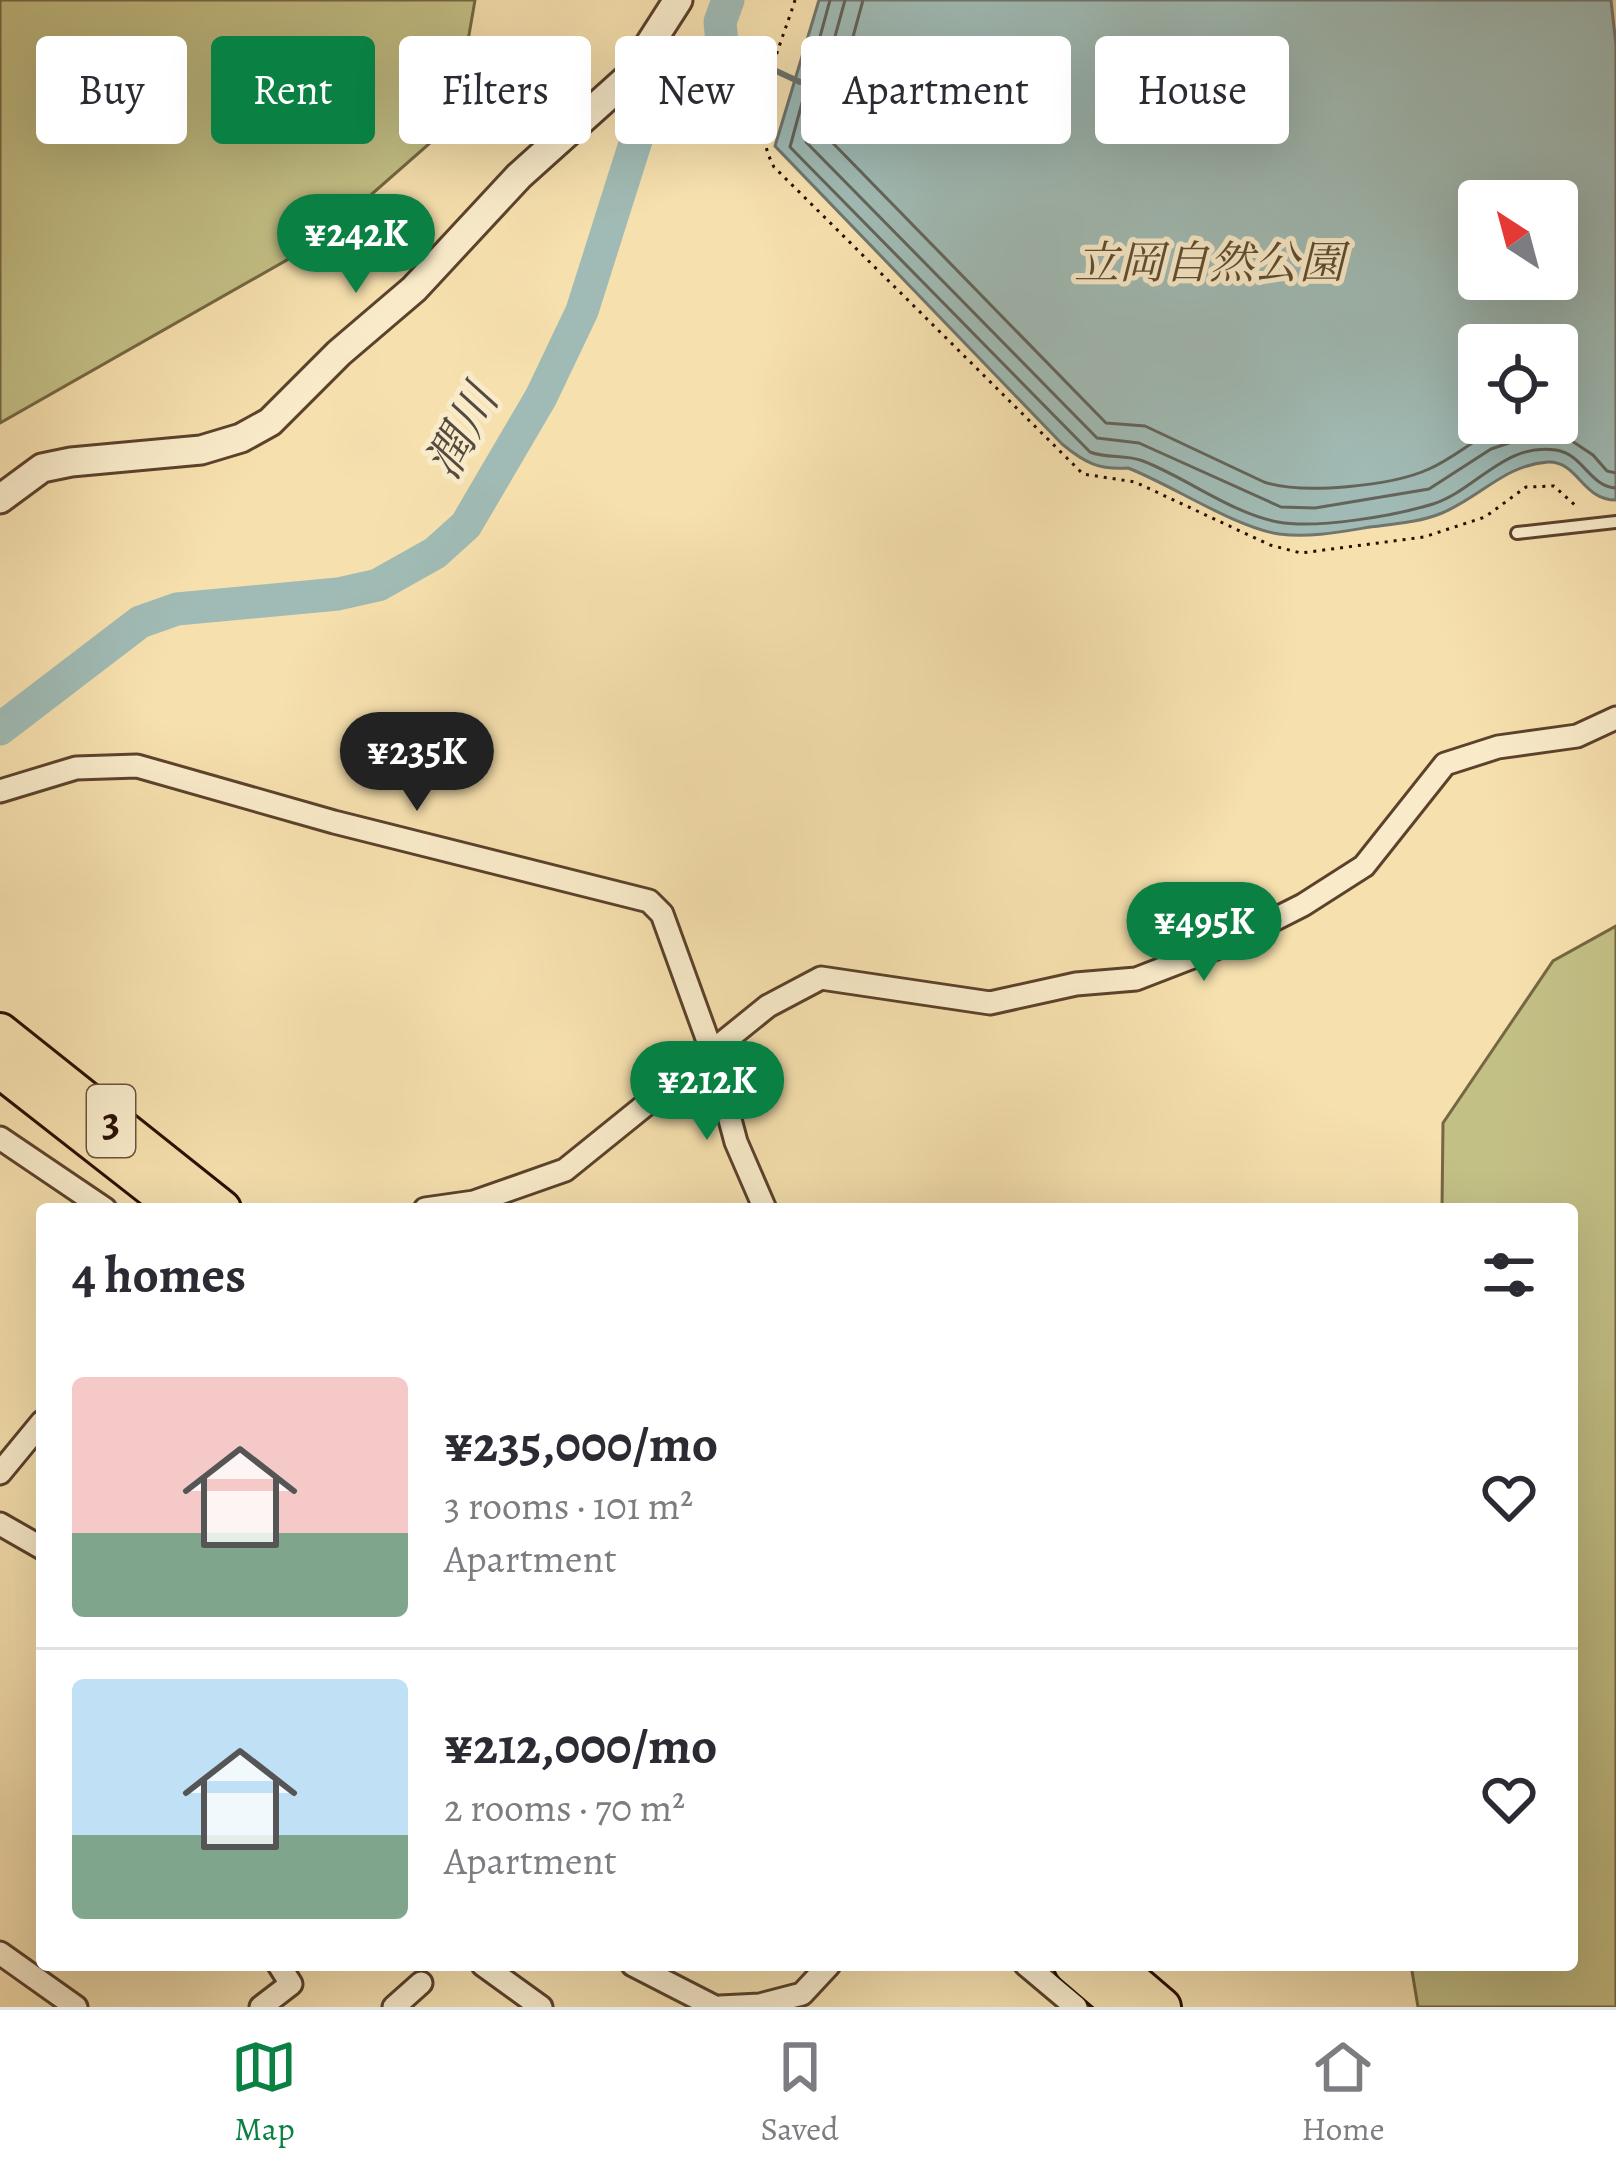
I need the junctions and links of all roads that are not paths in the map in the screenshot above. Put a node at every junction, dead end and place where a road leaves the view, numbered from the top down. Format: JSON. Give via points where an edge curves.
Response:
{"nodes":[{"id":1,"x":678,"y":0,"type":"edge"},
{"id":2,"x":0,"y":499,"type":"edge"},
{"id":3,"x":1616,"y":522,"type":"edge"},
{"id":4,"x":1517,"y":533,"type":"dead end"},
{"id":5,"x":1616,"y":718,"type":"edge"},
{"id":6,"x":0,"y":791,"type":"edge"},
{"id":7,"x":0,"y":1033,"type":"edge"},
{"id":8,"x":712,"y":1052,"type":"junction"},
{"id":9,"x":0,"y":1069,"type":"edge"},
{"id":10,"x":0,"y":1138,"type":"edge"},
{"id":11,"x":96,"y":1203,"type":"edge"},
{"id":12,"x":171,"y":1203,"type":"edge"},
{"id":13,"x":214,"y":1203,"type":"edge"},
{"id":14,"x":467,"y":1203,"type":"edge"},
{"id":15,"x":762,"y":1203,"type":"edge"},
{"id":16,"x":36,"y":1429,"type":"edge"},
{"id":17,"x":0,"y":1473,"type":"edge"},
{"id":18,"x":0,"y":1523,"type":"edge"},
{"id":19,"x":36,"y":1544,"type":"edge"},
{"id":20,"x":0,"y":1953,"type":"edge"},
{"id":21,"x":283,"y":1971,"type":"edge"},
{"id":22,"x":491,"y":1971,"type":"edge"},
{"id":23,"x":645,"y":1971,"type":"edge"},
{"id":24,"x":825,"y":1971,"type":"edge"},
{"id":25,"x":1033,"y":1971,"type":"edge"},
{"id":26,"x":1080,"y":1971,"type":"edge"},
{"id":27,"x":1121,"y":1971,"type":"edge"},
{"id":28,"x":421,"y":1983,"type":"dead end"},
{"id":29,"x":804,"y":2001,"type":"edge"},
{"id":30,"x":76,"y":2007,"type":"edge"},
{"id":31,"x":261,"y":2007,"type":"edge"},
{"id":32,"x":394,"y":2007,"type":"edge"},
{"id":33,"x":542,"y":2007,"type":"edge"},
{"id":34,"x":718,"y":2007,"type":"edge"},
{"id":35,"x":1076,"y":2007,"type":"edge"},
{"id":36,"x":1122,"y":2007,"type":"edge"},
{"id":37,"x":1162,"y":2007,"type":"edge"}],
"edges":[{"from":1,"to":2,"type":"street","via":[[628,78],[270,422],[201,450],[42,469]]},
{"from":3,"to":4,"type":"lane"},
{"from":5,"to":8,"type":"street","via":[[1577,736],[1445,764],[1364,866],[1303,905],[1171,967],[990,1003],[821,978],[767,1006]]},
{"from":6,"to":8,"type":"street","via":[[76,768],[137,766],[649,901],[662,914]]},
{"from":7,"to":13,"type":"highway","number":"3"},
{"from":8,"to":14,"type":"street","via":[[565,1170]]},
{"from":8,"to":15,"type":"street"},
{"from":9,"to":12,"type":"highway","number":"3"},
{"from":10,"to":11,"type":"street"},
{"from":16,"to":17,"type":"street"},
{"from":18,"to":19,"type":"street"},
{"from":20,"to":30,"type":"street"},
{"from":21,"to":31,"type":"street","via":[[291,1984]]},
{"from":22,"to":33,"type":"street"},
{"from":23,"to":34,"type":"street"},
{"from":24,"to":29,"type":"street"},
{"from":25,"to":35,"type":"street"},
{"from":26,"to":36,"type":"highway"},
{"from":27,"to":37,"type":"highway"},
{"from":28,"to":32,"type":"street"},
{"from":29,"to":34,"type":"street"}]}
